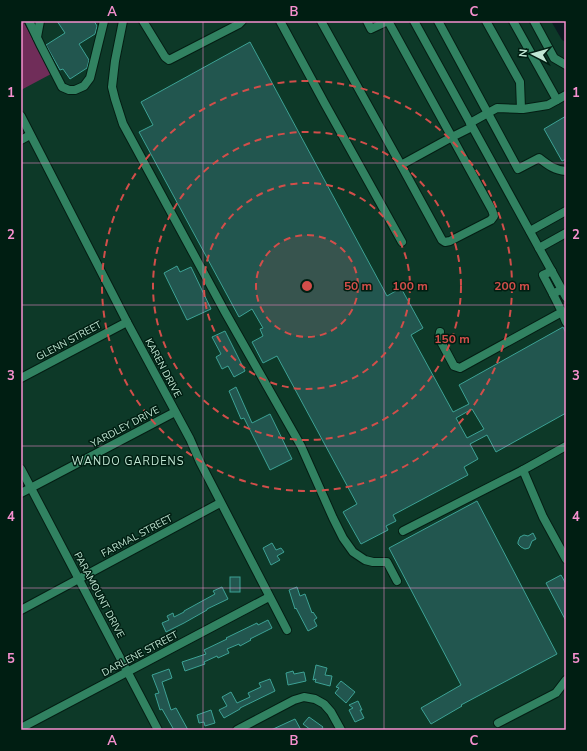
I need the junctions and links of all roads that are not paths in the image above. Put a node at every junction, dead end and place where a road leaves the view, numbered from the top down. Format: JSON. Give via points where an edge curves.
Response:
{"nodes":[{"id":1,"x":29,"y":21,"type":"edge"},
{"id":2,"x":40,"y":21,"type":"edge"},
{"id":3,"x":104,"y":21,"type":"edge"},
{"id":4,"x":123,"y":21,"type":"edge"},
{"id":5,"x":144,"y":21,"type":"edge"},
{"id":6,"x":242,"y":21,"type":"edge"},
{"id":7,"x":280,"y":21,"type":"edge"},
{"id":8,"x":321,"y":21,"type":"edge"},
{"id":9,"x":367,"y":21,"type":"edge"},
{"id":10,"x":388,"y":21,"type":"edge"},
{"id":11,"x":414,"y":21,"type":"edge"},
{"id":12,"x":438,"y":21,"type":"edge"},
{"id":13,"x":486,"y":21,"type":"edge"},
{"id":14,"x":513,"y":21,"type":"edge"},
{"id":15,"x":534,"y":21,"type":"edge"},
{"id":16,"x":37,"y":37,"type":"junction"},
{"id":17,"x":566,"y":66,"type":"edge"},
{"id":18,"x":566,"y":94,"type":"edge"},
{"id":19,"x":557,"y":100,"type":"junction"},
{"id":20,"x":520,"y":109,"type":"junction"},
{"id":21,"x":488,"y":113,"type":"junction"},
{"id":22,"x":21,"y":116,"type":"edge"},
{"id":23,"x":471,"y":125,"type":"junction"},
{"id":24,"x":30,"y":136,"type":"junction"},
{"id":25,"x":452,"y":137,"type":"junction"},
{"id":26,"x":21,"y":140,"type":"edge"},
{"id":27,"x":401,"y":165,"type":"junction"},
{"id":28,"x":566,"y":171,"type":"edge"},
{"id":29,"x":566,"y":211,"type":"edge"},
{"id":30,"x":530,"y":231,"type":"junction"},
{"id":31,"x":566,"y":233,"type":"edge"},
{"id":32,"x":402,"y":242,"type":"dead end"},
{"id":33,"x":539,"y":248,"type":"junction"},
{"id":34,"x":552,"y":271,"type":"junction"},
{"id":35,"x":564,"y":293,"type":"edge"},
{"id":36,"x":553,"y":294,"type":"junction"},
{"id":37,"x":562,"y":312,"type":"junction"},
{"id":38,"x":127,"y":322,"type":"junction"},
{"id":39,"x":566,"y":322,"type":"edge"},
{"id":40,"x":440,"y":332,"type":"dead end"},
{"id":41,"x":21,"y":378,"type":"edge"},
{"id":42,"x":175,"y":412,"type":"junction"},
{"id":43,"x":566,"y":446,"type":"edge"},
{"id":44,"x":21,"y":469,"type":"edge"},
{"id":45,"x":523,"y":470,"type":"junction"},
{"id":46,"x":31,"y":488,"type":"junction"},
{"id":47,"x":21,"y":493,"type":"edge"},
{"id":48,"x":220,"y":503,"type":"junction"},
{"id":49,"x":403,"y":532,"type":"dead end"},
{"id":50,"x":566,"y":559,"type":"edge"},
{"id":51,"x":79,"y":578,"type":"junction"},
{"id":52,"x":397,"y":581,"type":"dead end"},
{"id":53,"x":269,"y":597,"type":"junction"},
{"id":54,"x":21,"y":610,"type":"edge"},
{"id":55,"x":287,"y":630,"type":"dead end"},
{"id":56,"x":128,"y":672,"type":"junction"},
{"id":57,"x":566,"y":680,"type":"edge"},
{"id":58,"x":498,"y":723,"type":"dead end"},
{"id":59,"x":21,"y":728,"type":"edge"},
{"id":60,"x":158,"y":730,"type":"edge"},
{"id":61,"x":237,"y":730,"type":"edge"},
{"id":62,"x":341,"y":730,"type":"edge"}],
"edges":[{"from":1,"to":16,"type":"street"},
{"from":2,"to":16,"type":"street"},
{"from":3,"to":16,"type":"street","via":[[90,78],[84,86],[75,90],[62,87]]},
{"from":4,"to":52,"type":"street","via":[[112,87],[123,124],[301,446],[343,538],[353,552],[365,560],[387,562]]},
{"from":5,"to":6,"type":"street","via":[[169,60]]},
{"from":7,"to":32,"type":"street"},
{"from":8,"to":27,"type":"street"},
{"from":9,"to":10,"type":"street","via":[[371,29]]},
{"from":10,"to":25,"type":"street"},
{"from":11,"to":23,"type":"street"},
{"from":12,"to":21,"type":"street"},
{"from":13,"to":20,"type":"street","via":[[520,82]]},
{"from":14,"to":19,"type":"street"},
{"from":15,"to":17,"type":"street","via":[[554,58]]},
{"from":18,"to":19,"type":"street"},
{"from":19,"to":20,"type":"street","via":[[548,105]]},
{"from":20,"to":21,"type":"street","via":[[497,108]]},
{"from":21,"to":23,"type":"street"},
{"from":21,"to":28,"type":"street","via":[[518,169],[539,158],[559,171]]},
{"from":22,"to":24,"type":"street","name":"KAREN DRIVE"},
{"from":23,"to":25,"type":"street"},
{"from":23,"to":30,"type":"street"},
{"from":24,"to":26,"type":"street"},
{"from":24,"to":38,"type":"street","name":"KAREN DRIVE"},
{"from":25,"to":27,"type":"street"},
{"from":25,"to":27,"type":"street","via":[[492,210],[494,216],[491,220],[445,242]]},
{"from":29,"to":30,"type":"street"},
{"from":30,"to":33,"type":"street"},
{"from":31,"to":33,"type":"street"},
{"from":33,"to":34,"type":"street"},
{"from":34,"to":35,"type":"street"},
{"from":34,"to":36,"type":"street","via":[[543,275]]},
{"from":35,"to":36,"type":"street"},
{"from":36,"to":37,"type":"street"},
{"from":37,"to":39,"type":"street"},
{"from":37,"to":40,"type":"street","via":[[460,368],[454,366],[439,338]]},
{"from":38,"to":41,"type":"street","name":"GLENN STREET"},
{"from":38,"to":42,"type":"street","name":"KAREN DRIVE"},
{"from":42,"to":46,"type":"street","name":"YARDLEY DRIVE"},
{"from":42,"to":48,"type":"street","name":"KAREN DRIVE"},
{"from":43,"to":45,"type":"street"},
{"from":44,"to":46,"type":"street","name":"PARAMOUNT DRIVE"},
{"from":45,"to":49,"type":"street"},
{"from":45,"to":50,"type":"street","via":[[543,517]]},
{"from":46,"to":47,"type":"street","name":"YARDLEY DRIVE"},
{"from":46,"to":51,"type":"street","name":"PARAMOUNT DRIVE"},
{"from":48,"to":51,"type":"street","name":"FARMAL STREET"},
{"from":48,"to":53,"type":"street","name":"KAREN DRIVE"},
{"from":51,"to":54,"type":"street","name":"FARMAL STREET"},
{"from":51,"to":56,"type":"street","name":"PARAMOUNT DRIVE"},
{"from":53,"to":55,"type":"street","name":"KAREN DRIVE"},
{"from":53,"to":56,"type":"street","name":"DARLENE STREET"},
{"from":56,"to":59,"type":"street","name":"DARLENE STREET"},
{"from":56,"to":60,"type":"street","name":"PARAMOUNT DRIVE"},
{"from":57,"to":58,"type":"street","via":[[556,693]]},
{"from":61,"to":62,"type":"street","via":[[304,697],[324,704]]}]}
